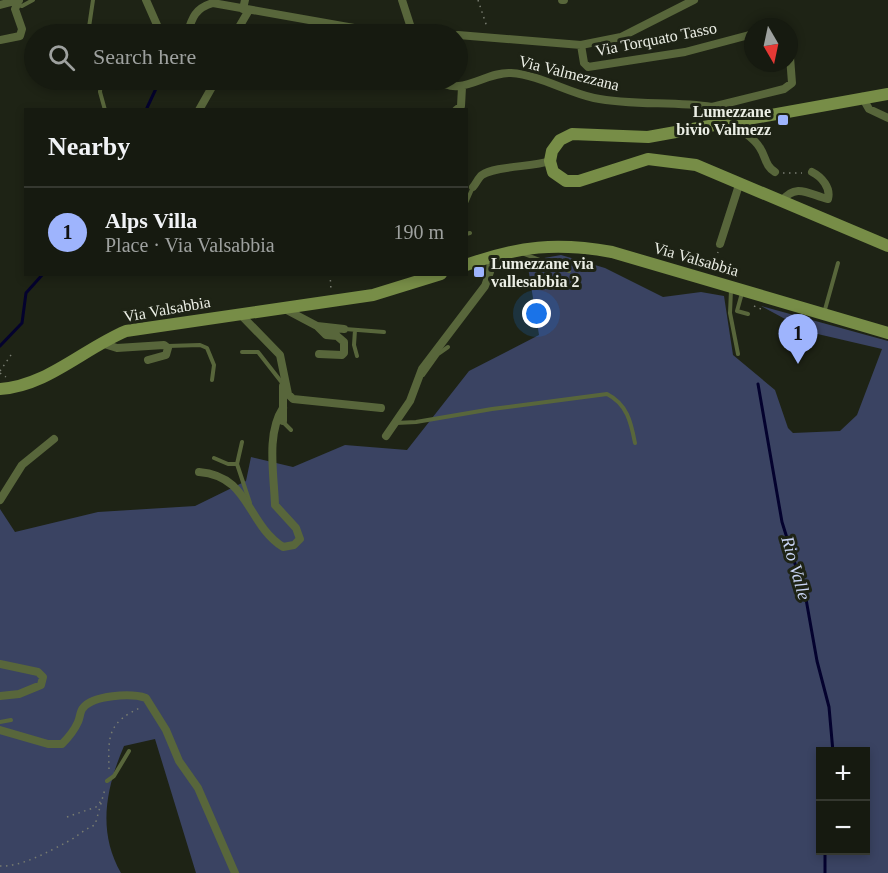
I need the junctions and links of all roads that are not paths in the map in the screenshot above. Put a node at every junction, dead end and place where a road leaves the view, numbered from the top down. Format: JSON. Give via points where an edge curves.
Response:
{"nodes":[{"id":1,"x":33,"y":0,"type":"edge"},
{"id":2,"x":93,"y":0,"type":"edge"},
{"id":3,"x":146,"y":0,"type":"edge"},
{"id":4,"x":402,"y":0,"type":"edge"},
{"id":5,"x":694,"y":0,"type":"edge"},
{"id":6,"x":18,"y":2,"type":"edge"},
{"id":7,"x":0,"y":5,"type":"edge"},
{"id":8,"x":246,"y":6,"type":"edge"},
{"id":9,"x":88,"y":24,"type":"edge"},
{"id":10,"x":156,"y":24,"type":"edge"},
{"id":11,"x":191,"y":24,"type":"edge"},
{"id":12,"x":239,"y":24,"type":"edge"},
{"id":13,"x":337,"y":24,"type":"edge"},
{"id":14,"x":410,"y":24,"type":"edge"},
{"id":15,"x":468,"y":36,"type":"edge"},
{"id":16,"x":744,"y":36,"type":"edge"},
{"id":17,"x":0,"y":40,"type":"edge"},
{"id":18,"x":581,"y":45,"type":"junction"},
{"id":19,"x":791,"y":72,"type":"edge"},
{"id":20,"x":468,"y":84,"type":"edge"},
{"id":21,"x":100,"y":90,"type":"edge"},
{"id":22,"x":210,"y":90,"type":"edge"},
{"id":23,"x":462,"y":90,"type":"edge"},
{"id":24,"x":888,"y":94,"type":"edge"},
{"id":25,"x":862,"y":97,"type":"junction"},
{"id":26,"x":712,"y":107,"type":"junction"},
{"id":27,"x":104,"y":108,"type":"edge"},
{"id":28,"x":200,"y":108,"type":"edge"},
{"id":29,"x":458,"y":108,"type":"edge"},
{"id":30,"x":888,"y":118,"type":"edge"},
{"id":31,"x":737,"y":121,"type":"junction"},
{"id":32,"x":723,"y":124,"type":"junction"},
{"id":33,"x":550,"y":161,"type":"junction"},
{"id":34,"x":775,"y":172,"type":"road end"},
{"id":35,"x":812,"y":172,"type":"road end"},
{"id":36,"x":740,"y":182,"type":"junction"},
{"id":37,"x":473,"y":187,"type":"joint"},
{"id":38,"x":468,"y":198,"type":"edge"},
{"id":39,"x":783,"y":201,"type":"junction"},
{"id":40,"x":720,"y":244,"type":"road end"},
{"id":41,"x":888,"y":246,"type":"edge"},
{"id":42,"x":518,"y":250,"type":"junction"},
{"id":43,"x":491,"y":257,"type":"junction"},
{"id":44,"x":838,"y":263,"type":"dead end"},
{"id":45,"x":468,"y":264,"type":"edge"},
{"id":46,"x":569,"y":271,"type":"dead end"},
{"id":47,"x":435,"y":276,"type":"edge"},
{"id":48,"x":738,"y":288,"type":"junction"},
{"id":49,"x":283,"y":308,"type":"junction"},
{"id":50,"x":240,"y":314,"type":"junction"},
{"id":51,"x":748,"y":314,"type":"dead end"},
{"id":52,"x":824,"y":314,"type":"junction"},
{"id":53,"x":317,"y":326,"type":"junction"},
{"id":54,"x":344,"y":329,"type":"joint"},
{"id":55,"x":355,"y":330,"type":"junction"},
{"id":56,"x":384,"y":332,"type":"dead end"},
{"id":57,"x":888,"y":333,"type":"edge"},
{"id":58,"x":101,"y":343,"type":"junction"},
{"id":59,"x":167,"y":346,"type":"junction"},
{"id":60,"x":448,"y":347,"type":"dead end"},
{"id":61,"x":242,"y":352,"type":"dead end"},
{"id":62,"x":320,"y":354,"type":"dead end"},
{"id":63,"x":738,"y":354,"type":"dead end"},
{"id":64,"x":357,"y":356,"type":"dead end"},
{"id":65,"x":146,"y":360,"type":"dead end"},
{"id":66,"x":418,"y":379,"type":"junction"},
{"id":67,"x":212,"y":380,"type":"dead end"},
{"id":68,"x":284,"y":381,"type":"junction"},
{"id":69,"x":0,"y":389,"type":"edge"},
{"id":70,"x":282,"y":408,"type":"junction"},
{"id":71,"x":381,"y":408,"type":"dead end"},
{"id":72,"x":283,"y":421,"type":"joint"},
{"id":73,"x":395,"y":423,"type":"junction"},
{"id":74,"x":291,"y":430,"type":"dead end"},
{"id":75,"x":386,"y":436,"type":"dead end"},
{"id":76,"x":54,"y":439,"type":"dead end"},
{"id":77,"x":242,"y":442,"type":"dead end"},
{"id":78,"x":635,"y":443,"type":"dead end"},
{"id":79,"x":214,"y":458,"type":"dead end"},
{"id":80,"x":237,"y":464,"type":"junction"},
{"id":81,"x":196,"y":473,"type":"dead end"},
{"id":82,"x":0,"y":500,"type":"edge"},
{"id":83,"x":251,"y":510,"type":"junction"},
{"id":84,"x":0,"y":663,"type":"edge"},
{"id":85,"x":0,"y":696,"type":"edge"},
{"id":86,"x":11,"y":720,"type":"dead end"},
{"id":87,"x":0,"y":722,"type":"edge"},
{"id":88,"x":0,"y":730,"type":"edge"},
{"id":89,"x":129,"y":751,"type":"dead end"},
{"id":90,"x":107,"y":781,"type":"road end"},
{"id":91,"x":235,"y":873,"type":"edge"}],
"edges":[{"from":1,"to":6,"type":"lane","via":[[22,6]]},
{"from":2,"to":9,"type":"lane"},
{"from":3,"to":10,"type":"street"},
{"from":4,"to":14,"type":"street"},
{"from":5,"to":18,"type":"street","via":[[621,37]]},
{"from":6,"to":7,"type":"street"},
{"from":6,"to":17,"type":"street","via":[[20,36]]},
{"from":8,"to":11,"type":"street","via":[[213,3],[201,7]]},
{"from":8,"to":12,"type":"street"},
{"from":8,"to":13,"type":"street"},
{"from":15,"to":18,"type":"street"},
{"from":16,"to":18,"type":"street","name":"Via Torquato Tasso","via":[[685,52],[588,67]]},
{"from":19,"to":26,"type":"street","via":[[792,83],[784,89]]},
{"from":20,"to":26,"type":"street","name":"Via Valmezzana","via":[[498,72],[514,73],[595,98]]},
{"from":21,"to":27,"type":"lane"},
{"from":22,"to":28,"type":"street"},
{"from":23,"to":29,"type":"street"},
{"from":24,"to":25,"type":"main road"},
{"from":25,"to":30,"type":"street","via":[[869,109]]},
{"from":25,"to":31,"type":"main road"},
{"from":26,"to":32,"type":"street"},
{"from":31,"to":32,"type":"main road"},
{"from":31,"to":34,"type":"street"},
{"from":32,"to":33,"type":"main road","via":[[648,137],[572,134],[560,140]]},
{"from":33,"to":36,"type":"main road","via":[[553,172],[566,181],[579,182],[648,159],[696,165]]},
{"from":33,"to":37,"type":"street","via":[[491,171],[480,176]]},
{"from":35,"to":39,"type":"street","via":[[826,185],[828,199],[797,190]]},
{"from":36,"to":39,"type":"main road"},
{"from":36,"to":40,"type":"street","name":"Via Valsabbia"},
{"from":37,"to":38,"type":"lane"},
{"from":39,"to":41,"type":"main road"},
{"from":42,"to":43,"type":"main road","name":"Via Valsabbia"},
{"from":42,"to":46,"type":"lane"},
{"from":42,"to":48,"type":"main road","name":"Via Valsabbia","via":[[554,245],[584,247]]},
{"from":43,"to":45,"type":"main road","name":"Via Valsabbia"},
{"from":43,"to":66,"type":"street","via":[[485,286]]},
{"from":44,"to":52,"type":"lane"},
{"from":47,"to":49,"type":"main road","name":"Via Valsabbia","via":[[374,295]]},
{"from":48,"to":51,"type":"lane","via":[[737,311]]},
{"from":48,"to":52,"type":"main road","name":"Via Valsabbia"},
{"from":48,"to":63,"type":"lane","via":[[729,299]]},
{"from":49,"to":50,"type":"main road","name":"Via Valsabbia"},
{"from":49,"to":53,"type":"street"},
{"from":50,"to":58,"type":"main road","name":"Via Valsabbia","via":[[151,326]]},
{"from":50,"to":68,"type":"street","via":[[279,355]]},
{"from":52,"to":57,"type":"main road","name":"Via Valsabbia"},
{"from":53,"to":54,"type":"street"},
{"from":53,"to":62,"type":"street","via":[[326,335],[337,336],[344,342],[345,350],[342,355]]},
{"from":54,"to":55,"type":"lane"},
{"from":55,"to":56,"type":"lane"},
{"from":55,"to":64,"type":"lane"},
{"from":58,"to":59,"type":"street","name":"Via Valsabbia","via":[[117,348]]},
{"from":58,"to":69,"type":"main road","name":"Via Valsabbia","via":[[38,381],[21,388]]},
{"from":59,"to":65,"type":"street","via":[[166,355]]},
{"from":59,"to":67,"type":"lane","via":[[207,348],[214,365]]},
{"from":60,"to":66,"type":"lane"},
{"from":61,"to":68,"type":"lane","via":[[258,352]]},
{"from":66,"to":73,"type":"street","via":[[410,401]]},
{"from":68,"to":70,"type":"street"},
{"from":68,"to":71,"type":"street","via":[[293,399]]},
{"from":70,"to":72,"type":"street"},
{"from":70,"to":83,"type":"street","via":[[275,420],[275,505],[297,528],[300,539],[283,547],[261,528]]},
{"from":72,"to":74,"type":"lane"},
{"from":73,"to":75,"type":"street"},
{"from":73,"to":78,"type":"lane","via":[[607,394],[620,401]]},
{"from":76,"to":82,"type":"street","via":[[22,465]]},
{"from":77,"to":80,"type":"lane"},
{"from":79,"to":80,"type":"lane"},
{"from":80,"to":83,"type":"lane"},
{"from":81,"to":83,"type":"street","via":[[225,477]]},
{"from":84,"to":85,"type":"street","via":[[38,672],[43,677],[40,685],[19,694]]},
{"from":86,"to":87,"type":"lane"},
{"from":88,"to":91,"type":"street","via":[[48,744],[62,744],[72,735],[82,708],[113,696],[146,698],[198,788]]},
{"from":89,"to":90,"type":"lane"}]}
